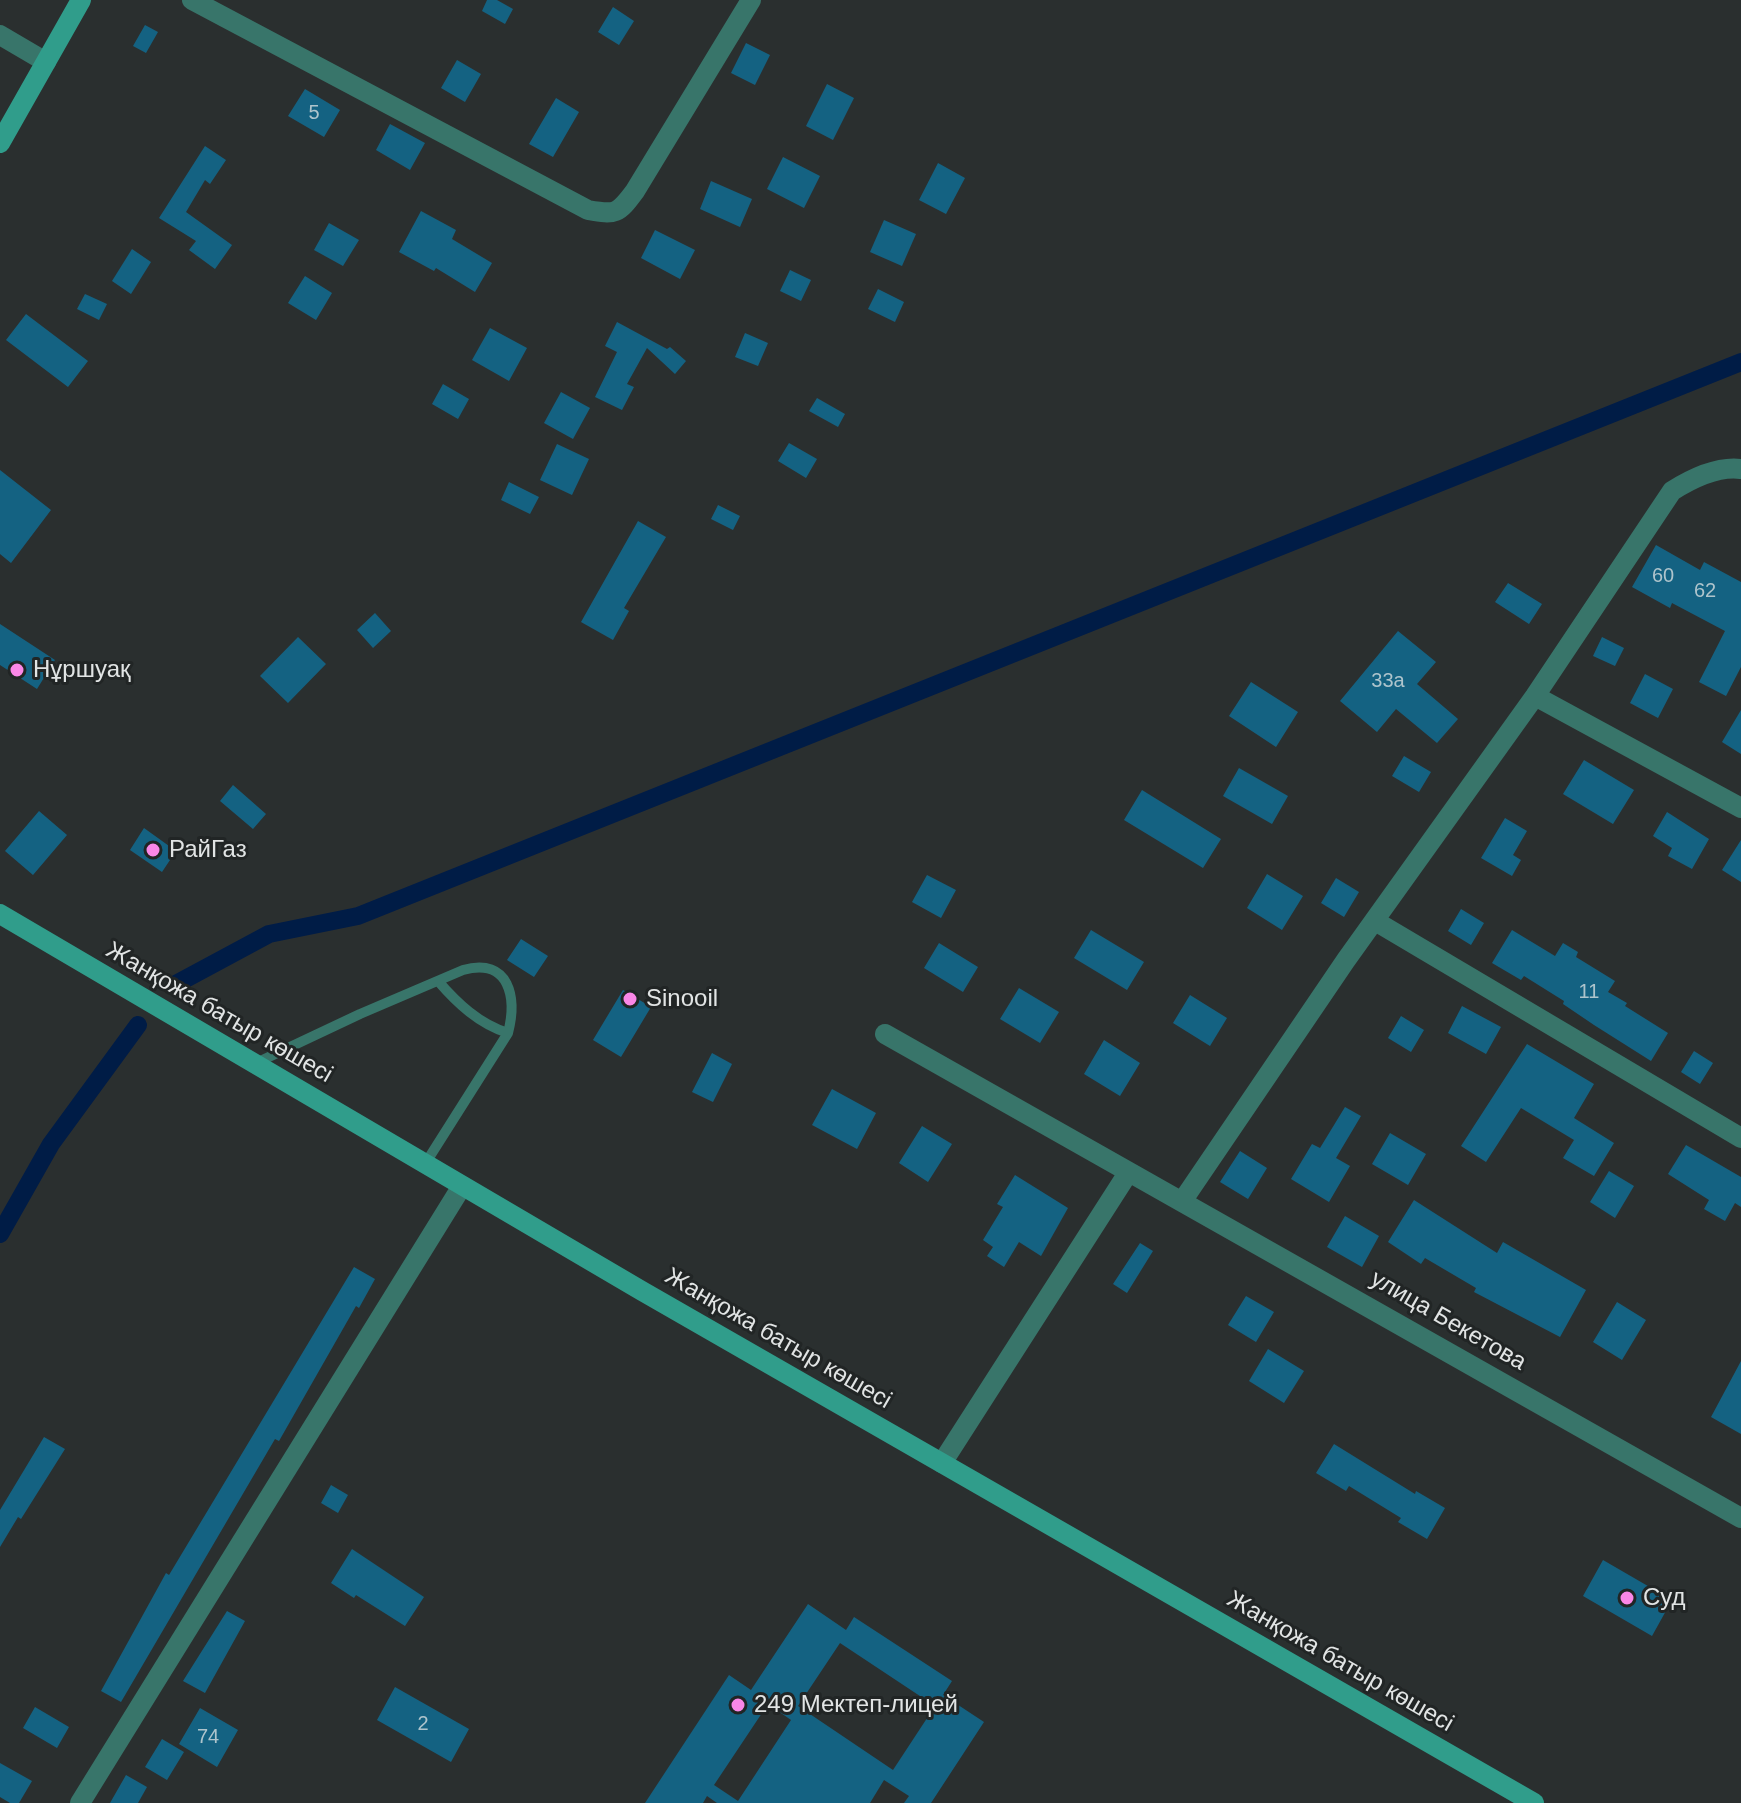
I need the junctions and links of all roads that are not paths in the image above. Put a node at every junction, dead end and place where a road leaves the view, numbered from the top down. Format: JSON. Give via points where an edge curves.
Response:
{"nodes":[{"id":1,"x":81,"y":0,"type":"edge"},
{"id":2,"x":192,"y":0,"type":"edge"},
{"id":3,"x":751,"y":0,"type":"edge"},
{"id":4,"x":0,"y":35,"type":"edge"},
{"id":5,"x":46,"y":62,"type":"junction"},
{"id":6,"x":0,"y":143,"type":"edge"},
{"id":7,"x":1741,"y":469,"type":"edge"},
{"id":8,"x":1535,"y":696,"type":"junction"},
{"id":9,"x":1741,"y":808,"type":"edge"},
{"id":10,"x":0,"y":914,"type":"edge"},
{"id":11,"x":1375,"y":921,"type":"junction"},
{"id":12,"x":438,"y":981,"type":"junction"},
{"id":13,"x":508,"y":1033,"type":"junction"},
{"id":14,"x":885,"y":1034,"type":"dead end"},
{"id":15,"x":254,"y":1064,"type":"junction"},
{"id":16,"x":1741,"y":1138,"type":"edge"},
{"id":17,"x":425,"y":1164,"type":"junction"},
{"id":18,"x":1128,"y":1173,"type":"junction"},
{"id":19,"x":462,"y":1186,"type":"junction"},
{"id":20,"x":1183,"y":1200,"type":"junction"},
{"id":21,"x":942,"y":1463,"type":"junction"},
{"id":22,"x":1741,"y":1518,"type":"edge"},
{"id":23,"x":80,"y":1803,"type":"edge"},
{"id":24,"x":1534,"y":1803,"type":"edge"}],
"edges":[{"from":1,"to":5,"type":"street"},
{"from":2,"to":3,"type":"street","via":[[588,210],[610,214],[622,209],[635,191]]},
{"from":4,"to":5,"type":"street"},
{"from":5,"to":6,"type":"street"},
{"from":7,"to":8,"type":"street","via":[[1694,478],[1672,491]]},
{"from":8,"to":9,"type":"street"},
{"from":8,"to":11,"type":"street"},
{"from":10,"to":15,"type":"street","name":"Жанқожа батыр көшесі"},
{"from":11,"to":16,"type":"street"},
{"from":11,"to":20,"type":"street"},
{"from":12,"to":13,"type":"lane","via":[[484,1023]]},
{"from":12,"to":13,"type":"lane","via":[[475,967],[505,979],[512,995]]},
{"from":12,"to":15,"type":"lane"},
{"from":13,"to":17,"type":"lane"},
{"from":14,"to":18,"type":"street","name":"улица Бекетова"},
{"from":15,"to":17,"type":"street","name":"Жанқожа батыр көшесі"},
{"from":17,"to":19,"type":"street","name":"Жанқожа батыр көшесі"},
{"from":18,"to":20,"type":"street","name":"улица Бекетова"},
{"from":18,"to":21,"type":"street"},
{"from":19,"to":21,"type":"street","name":"Жанқожа батыр көшесі"},
{"from":19,"to":23,"type":"street"},
{"from":20,"to":22,"type":"street","name":"улица Бекетова"},
{"from":21,"to":24,"type":"street","name":"Жанқожа батыр көшесі"}]}
